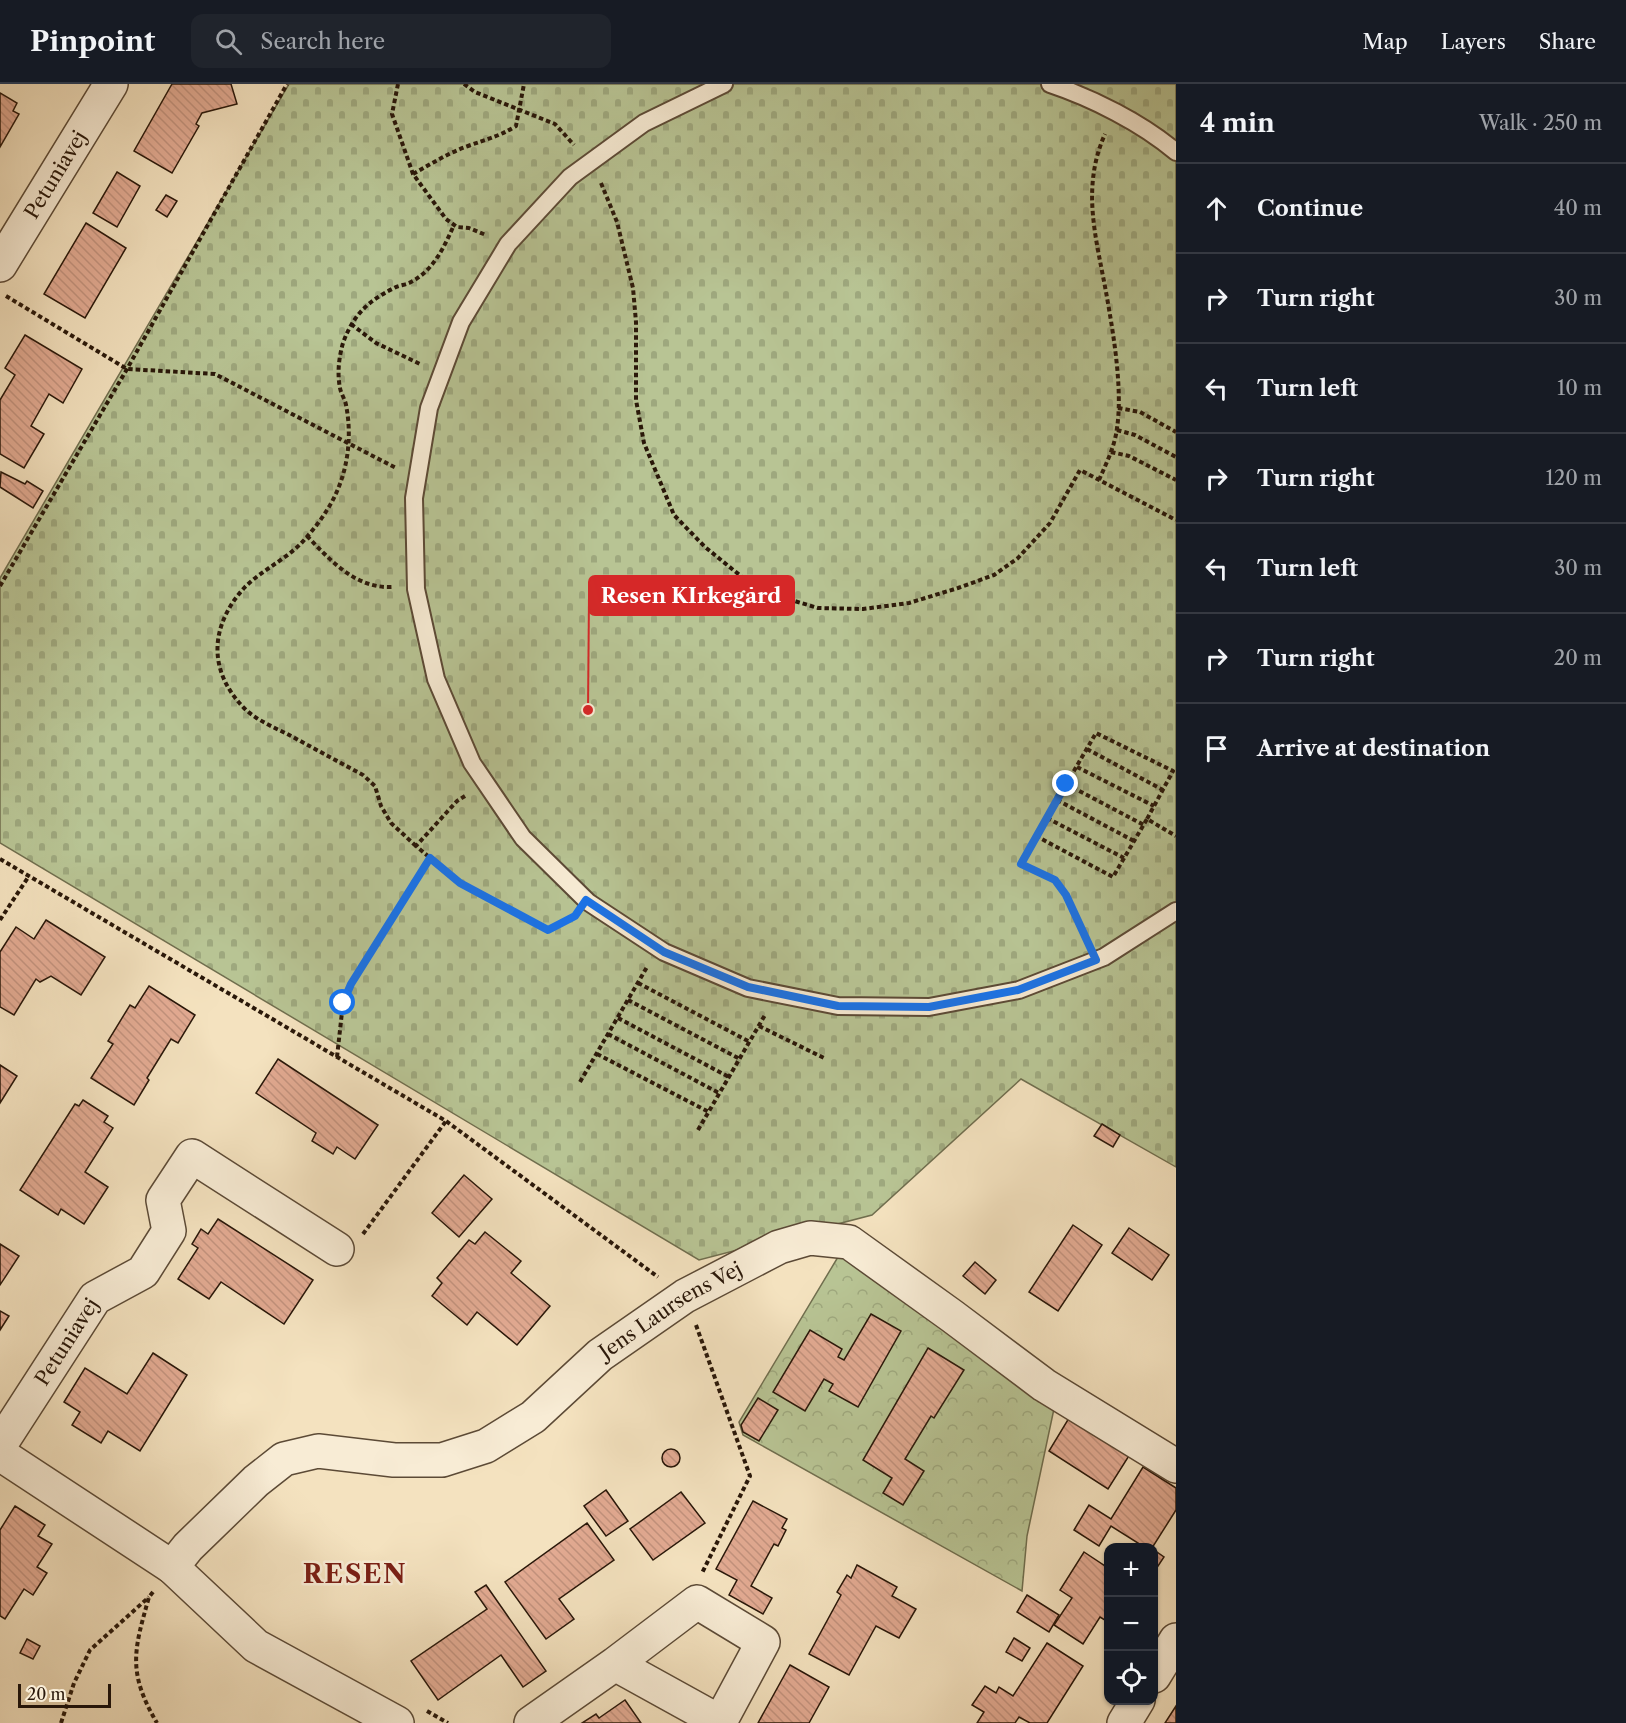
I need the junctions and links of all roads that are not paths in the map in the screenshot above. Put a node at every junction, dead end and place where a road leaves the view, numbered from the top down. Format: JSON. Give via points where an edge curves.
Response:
{"nodes":[{"id":1,"x":111,"y":84,"type":"edge"},
{"id":2,"x":724,"y":84,"type":"edge"},
{"id":3,"x":1050,"y":84,"type":"edge"},
{"id":4,"x":1176,"y":152,"type":"edge"},
{"id":5,"x":0,"y":266,"type":"edge"},
{"id":6,"x":1176,"y":911,"type":"edge"},
{"id":7,"x":338,"y":1249,"type":"road end"},
{"id":8,"x":0,"y":1445,"type":"edge"},
{"id":9,"x":0,"y":1454,"type":"edge"},
{"id":10,"x":1176,"y":1466,"type":"edge"},
{"id":11,"x":172,"y":1568,"type":"junction"},
{"id":12,"x":1176,"y":1640,"type":"edge"},
{"id":13,"x":615,"y":1664,"type":"junction"},
{"id":14,"x":1158,"y":1669,"type":"edge"},
{"id":15,"x":1135,"y":1705,"type":"edge"},
{"id":16,"x":397,"y":1723,"type":"edge"},
{"id":17,"x":531,"y":1723,"type":"edge"},
{"id":18,"x":1124,"y":1723,"type":"edge"}],
"edges":[{"from":1,"to":5,"type":"street","name":"Petuniavej"},
{"from":2,"to":6,"type":"lane","via":[[644,123],[570,177],[508,244],[461,322],[429,408],[414,498],[416,586],[436,679],[472,763],[523,838],[586,900],[658,948],[748,987],[778,994],[838,1006],[929,1007],[1018,990],[1096,960]]},
{"from":3,"to":4,"type":"lane","via":[[1082,95],[1162,140]]},
{"from":7,"to":8,"type":"street","name":"Petuniavej","via":[[192,1156],[163,1200],[169,1231],[143,1272],[95,1298]]},
{"from":9,"to":11,"type":"street"},
{"from":10,"to":11,"type":"street","name":"Jens Laursens Vej","via":[[1044,1386],[849,1242],[810,1238],[779,1247],[686,1296],[600,1355],[533,1417],[486,1446],[442,1460],[394,1460],[318,1451],[284,1459],[239,1497]]},
{"from":11,"to":16,"type":"street","via":[[256,1646]]},
{"from":12,"to":14,"type":"street"},
{"from":13,"to":13,"type":"street","via":[[697,1602],[763,1642],[720,1722]]},
{"from":13,"to":17,"type":"street"},
{"from":15,"to":18,"type":"street"}]}
